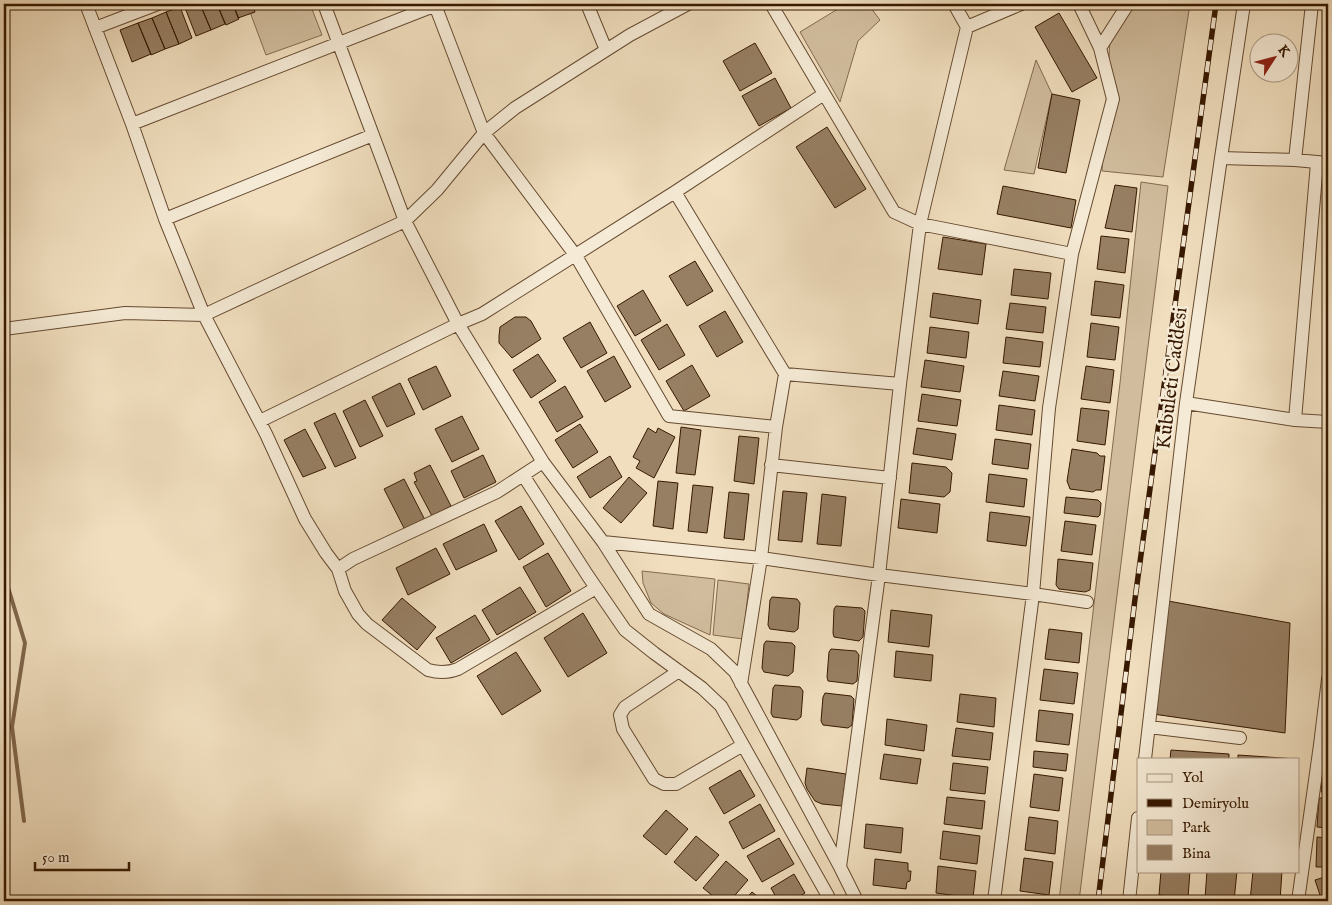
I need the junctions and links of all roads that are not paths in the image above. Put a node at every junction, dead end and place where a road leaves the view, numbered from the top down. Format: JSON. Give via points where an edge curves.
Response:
{"nodes":[{"id":1,"x":86,"y":4,"type":"edge"},
{"id":2,"x":158,"y":4,"type":"edge"},
{"id":3,"x":324,"y":4,"type":"edge"},
{"id":4,"x":587,"y":4,"type":"edge"},
{"id":5,"x":688,"y":4,"type":"edge"},
{"id":6,"x":771,"y":4,"type":"edge"},
{"id":7,"x":954,"y":4,"type":"edge"},
{"id":8,"x":1022,"y":4,"type":"edge"},
{"id":9,"x":1079,"y":4,"type":"edge"},
{"id":10,"x":1128,"y":4,"type":"edge"},
{"id":11,"x":1244,"y":4,"type":"edge"},
{"id":12,"x":1312,"y":4,"type":"edge"},
{"id":13,"x":437,"y":5,"type":"edge"},
{"id":14,"x":967,"y":27,"type":"junction"},
{"id":15,"x":95,"y":28,"type":"junction"},
{"id":16,"x":339,"y":43,"type":"junction"},
{"id":17,"x":1100,"y":48,"type":"junction"},
{"id":18,"x":606,"y":50,"type":"junction"},
{"id":19,"x":824,"y":94,"type":"junction"},
{"id":20,"x":132,"y":124,"type":"junction"},
{"id":21,"x":484,"y":133,"type":"junction"},
{"id":22,"x":373,"y":135,"type":"junction"},
{"id":23,"x":1220,"y":158,"type":"junction"},
{"id":24,"x":1295,"y":160,"type":"junction"},
{"id":25,"x":1322,"y":163,"type":"edge"},
{"id":26,"x":675,"y":192,"type":"junction"},
{"id":27,"x":164,"y":219,"type":"junction"},
{"id":28,"x":404,"y":221,"type":"junction"},
{"id":29,"x":920,"y":224,"type":"junction"},
{"id":30,"x":1072,"y":254,"type":"junction"},
{"id":31,"x":576,"y":256,"type":"junction"},
{"id":32,"x":204,"y":315,"type":"junction"},
{"id":33,"x":458,"y":324,"type":"junction"},
{"id":34,"x":4,"y":329,"type":"edge"},
{"id":35,"x":785,"y":374,"type":"junction"},
{"id":36,"x":900,"y":384,"type":"junction"},
{"id":37,"x":1186,"y":403,"type":"junction"},
{"id":38,"x":1294,"y":420,"type":"junction"},
{"id":39,"x":260,"y":421,"type":"junction"},
{"id":40,"x":1328,"y":422,"type":"edge"},
{"id":41,"x":776,"y":427,"type":"junction"},
{"id":42,"x":543,"y":462,"type":"junction"},
{"id":43,"x":772,"y":465,"type":"junction"},
{"id":44,"x":523,"y":474,"type":"junction"},
{"id":45,"x":890,"y":478,"type":"junction"},
{"id":46,"x":603,"y":542,"type":"junction"},
{"id":47,"x":761,"y":558,"type":"junction"},
{"id":48,"x":338,"y":569,"type":"junction"},
{"id":49,"x":879,"y":575,"type":"junction"},
{"id":50,"x":596,"y":588,"type":"junction"},
{"id":51,"x":1033,"y":594,"type":"junction"},
{"id":52,"x":1087,"y":602,"type":"dead end"},
{"id":53,"x":679,"y":671,"type":"junction"},
{"id":54,"x":1328,"y":679,"type":"edge"},
{"id":55,"x":742,"y":684,"type":"junction"},
{"id":56,"x":1149,"y":727,"type":"junction"},
{"id":57,"x":1240,"y":738,"type":"dead end"},
{"id":58,"x":743,"y":745,"type":"junction"},
{"id":59,"x":1324,"y":746,"type":"edge"},
{"id":60,"x":1145,"y":758,"type":"edge"},
{"id":61,"x":1137,"y":827,"type":"edge"},
{"id":62,"x":840,"y":867,"type":"junction"},
{"id":63,"x":828,"y":896,"type":"dead end"},
{"id":64,"x":1299,"y":900,"type":"edge"},
{"id":65,"x":857,"y":901,"type":"edge"},
{"id":66,"x":994,"y":901,"type":"edge"},
{"id":67,"x":1129,"y":901,"type":"edge"}],
"edges":[{"from":1,"to":15,"type":"street"},
{"from":2,"to":15,"type":"street"},
{"from":3,"to":16,"type":"street"},
{"from":4,"to":18,"type":"street"},
{"from":5,"to":18,"type":"street"},
{"from":6,"to":19,"type":"street"},
{"from":7,"to":14,"type":"street"},
{"from":8,"to":14,"type":"street"},
{"from":9,"to":17,"type":"street"},
{"from":10,"to":17,"type":"street"},
{"from":11,"to":23,"type":"street","name":"Kubuleti Caddesi"},
{"from":12,"to":24,"type":"street"},
{"from":13,"to":16,"type":"street"},
{"from":13,"to":21,"type":"street"},
{"from":14,"to":29,"type":"street"},
{"from":15,"to":20,"type":"street"},
{"from":16,"to":20,"type":"street"},
{"from":16,"to":22,"type":"street"},
{"from":17,"to":30,"type":"street","via":[[1113,99]]},
{"from":18,"to":21,"type":"street","via":[[515,108]]},
{"from":19,"to":26,"type":"street"},
{"from":19,"to":29,"type":"street","via":[[894,212]]},
{"from":20,"to":27,"type":"street"},
{"from":21,"to":28,"type":"street","via":[[437,190]]},
{"from":21,"to":31,"type":"street"},
{"from":22,"to":27,"type":"street"},
{"from":22,"to":28,"type":"street"},
{"from":23,"to":24,"type":"street"},
{"from":23,"to":37,"type":"street","name":"Kubuleti Caddesi"},
{"from":24,"to":25,"type":"street"},
{"from":25,"to":38,"type":"street"},
{"from":26,"to":31,"type":"street"},
{"from":26,"to":35,"type":"street"},
{"from":27,"to":32,"type":"street"},
{"from":28,"to":32,"type":"street"},
{"from":28,"to":33,"type":"street"},
{"from":29,"to":30,"type":"street"},
{"from":29,"to":36,"type":"street"},
{"from":30,"to":51,"type":"street","via":[[1049,408]]},
{"from":31,"to":33,"type":"street","via":[[482,314]]},
{"from":31,"to":41,"type":"street","via":[[669,416]]},
{"from":32,"to":34,"type":"street","via":[[125,313]]},
{"from":32,"to":39,"type":"street"},
{"from":33,"to":39,"type":"street"},
{"from":33,"to":42,"type":"street"},
{"from":35,"to":36,"type":"street"},
{"from":35,"to":41,"type":"street"},
{"from":36,"to":45,"type":"street"},
{"from":37,"to":38,"type":"street"},
{"from":37,"to":56,"type":"street","name":"Kubuleti Caddesi"},
{"from":38,"to":40,"type":"street"},
{"from":39,"to":48,"type":"street","via":[[305,519]]},
{"from":41,"to":43,"type":"street"},
{"from":42,"to":44,"type":"street"},
{"from":42,"to":46,"type":"street"},
{"from":43,"to":45,"type":"street"},
{"from":43,"to":47,"type":"street"},
{"from":44,"to":48,"type":"street","via":[[497,492],[353,558]]},
{"from":44,"to":50,"type":"street"},
{"from":45,"to":49,"type":"street"},
{"from":46,"to":47,"type":"street"},
{"from":46,"to":55,"type":"street","via":[[649,614],[711,649],[735,672]]},
{"from":47,"to":49,"type":"street"},
{"from":47,"to":55,"type":"street"},
{"from":48,"to":50,"type":"street","via":[[345,591],[367,624],[428,670],[440,673],[458,669]]},
{"from":49,"to":51,"type":"street"},
{"from":49,"to":62,"type":"street"},
{"from":50,"to":53,"type":"street","via":[[624,630]]},
{"from":51,"to":52,"type":"street"},
{"from":51,"to":66,"type":"street"},
{"from":53,"to":58,"type":"street","via":[[721,706]]},
{"from":53,"to":58,"type":"street","via":[[625,707],[620,715],[623,729],[654,779],[664,784],[676,784]]},
{"from":54,"to":59,"type":"street"},
{"from":55,"to":62,"type":"street"},
{"from":56,"to":57,"type":"street"},
{"from":56,"to":60,"type":"street","name":"Kubuleti Caddesi"},
{"from":58,"to":63,"type":"street"},
{"from":59,"to":64,"type":"street"},
{"from":61,"to":67,"type":"street"},
{"from":62,"to":65,"type":"street"}]}
